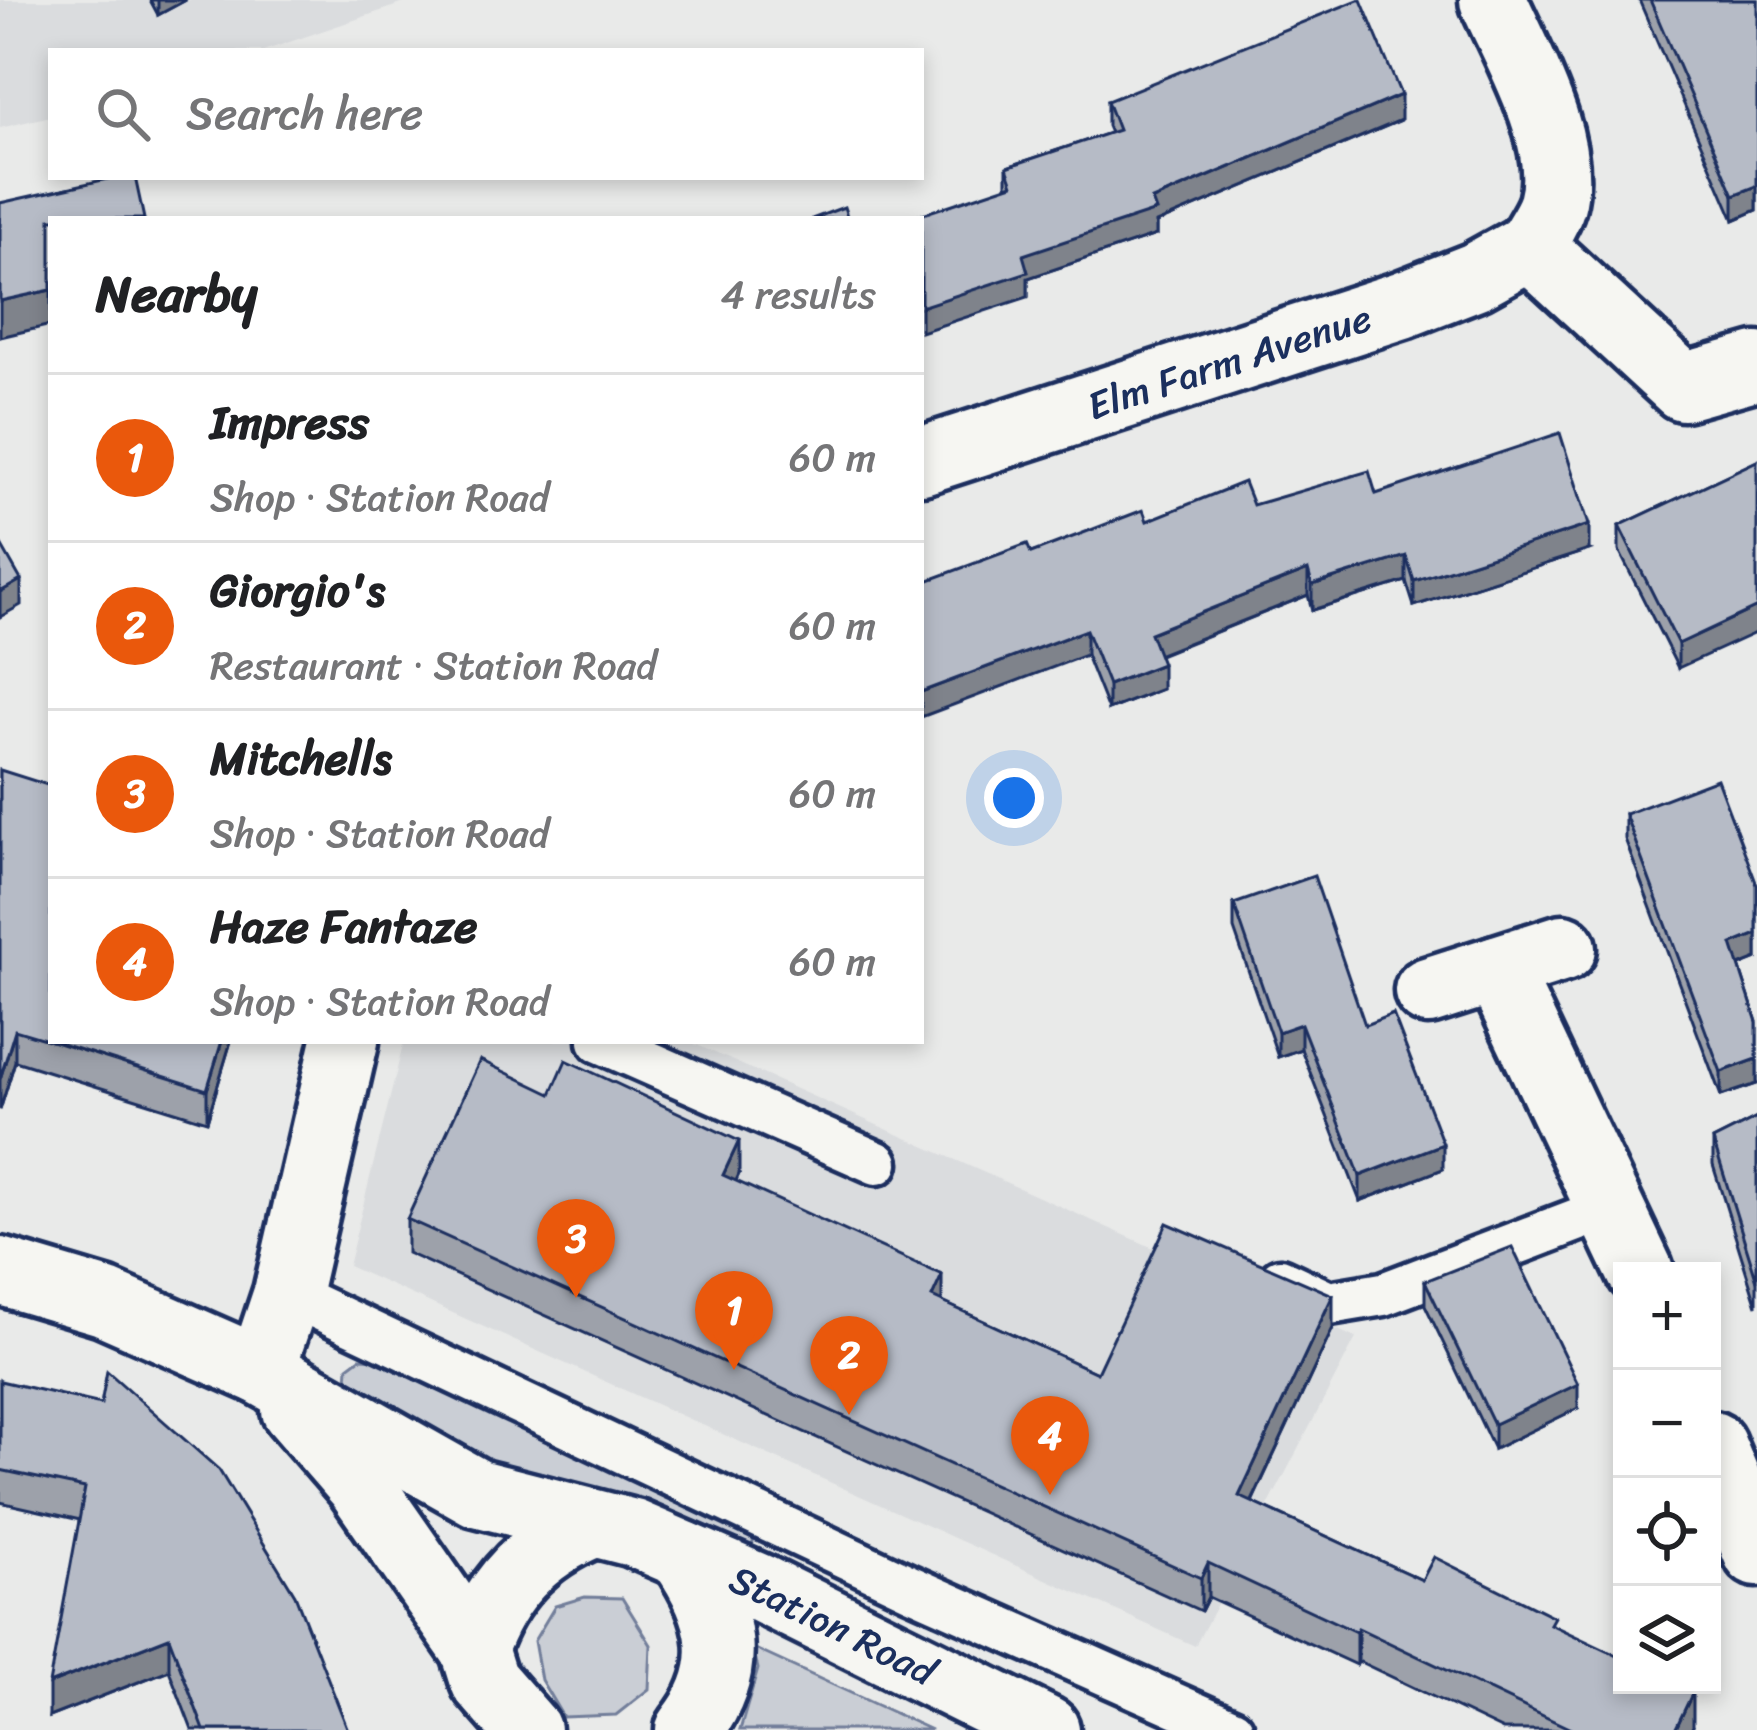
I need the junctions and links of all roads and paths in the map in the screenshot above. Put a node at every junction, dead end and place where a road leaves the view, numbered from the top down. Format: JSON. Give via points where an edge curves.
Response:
{"nodes":[{"id":1,"x":1493,"y":0,"type":"edge"},
{"id":2,"x":1530,"y":245,"type":"junction"},
{"id":3,"x":1757,"y":366,"type":"edge"},
{"id":4,"x":924,"y":460,"type":"edge"},
{"id":5,"x":1563,"y":948,"type":"dead end"},
{"id":6,"x":1497,"y":970,"type":"junction"},
{"id":7,"x":1428,"y":992,"type":"dead end"},
{"id":8,"x":344,"y":1044,"type":"edge"},
{"id":9,"x":607,"y":1044,"type":"edge"},
{"id":10,"x":877,"y":1162,"type":"dead end"},
{"id":11,"x":1611,"y":1207,"type":"junction"},
{"id":12,"x":1636,"y":1262,"type":"edge"},
{"id":13,"x":1244,"y":1264,"type":"edge"},
{"id":14,"x":0,"y":1271,"type":"edge"},
{"id":15,"x":287,"y":1293,"type":"junction"},
{"id":16,"x":261,"y":1372,"type":"junction"},
{"id":17,"x":1721,"y":1467,"type":"edge"},
{"id":18,"x":593,"y":1524,"type":"junction"},
{"id":19,"x":1757,"y":1553,"type":"edge"},
{"id":20,"x":683,"y":1555,"type":"junction"},
{"id":21,"x":483,"y":1687,"type":"edge"},
{"id":22,"x":527,"y":1730,"type":"edge"},
{"id":23,"x":689,"y":1730,"type":"edge"},
{"id":24,"x":1046,"y":1730,"type":"edge"},
{"id":25,"x":1232,"y":1730,"type":"edge"}],
"edges":[{"from":1,"to":2,"type":"street","via":[[1548,135],[1553,203]]},
{"from":2,"to":3,"type":"street","via":[[1683,387]]},
{"from":2,"to":4,"type":"street","name":"Elm Farm Avenue","via":[[1402,305]]},
{"from":5,"to":6,"type":"street"},
{"from":6,"to":7,"type":"street"},
{"from":6,"to":11,"type":"street"},
{"from":8,"to":15,"type":"street"},
{"from":9,"to":10,"type":"lane"},
{"from":11,"to":12,"type":"street"},
{"from":11,"to":13,"type":"lane","via":[[1382,1294],[1330,1303]]},
{"from":14,"to":16,"type":"street","name":"Station Road","via":[[104,1302]]},
{"from":15,"to":16,"type":"street"},
{"from":15,"to":25,"type":"lane"},
{"from":16,"to":18,"type":"street","name":"Station Road","via":[[477,1492]]},
{"from":16,"to":21,"type":"street","name":"Station Road","via":[[361,1485]]},
{"from":17,"to":19,"type":"street"},
{"from":18,"to":20,"type":"street","name":"Station Road"},
{"from":18,"to":21,"type":"street","via":[[530,1560],[485,1616]]},
{"from":20,"to":23,"type":"street","name":"Station Road","via":[[706,1587],[722,1634],[709,1704]]},
{"from":20,"to":24,"type":"street","name":"Station Road"},
{"from":21,"to":22,"type":"street","name":"Station Road"}]}
